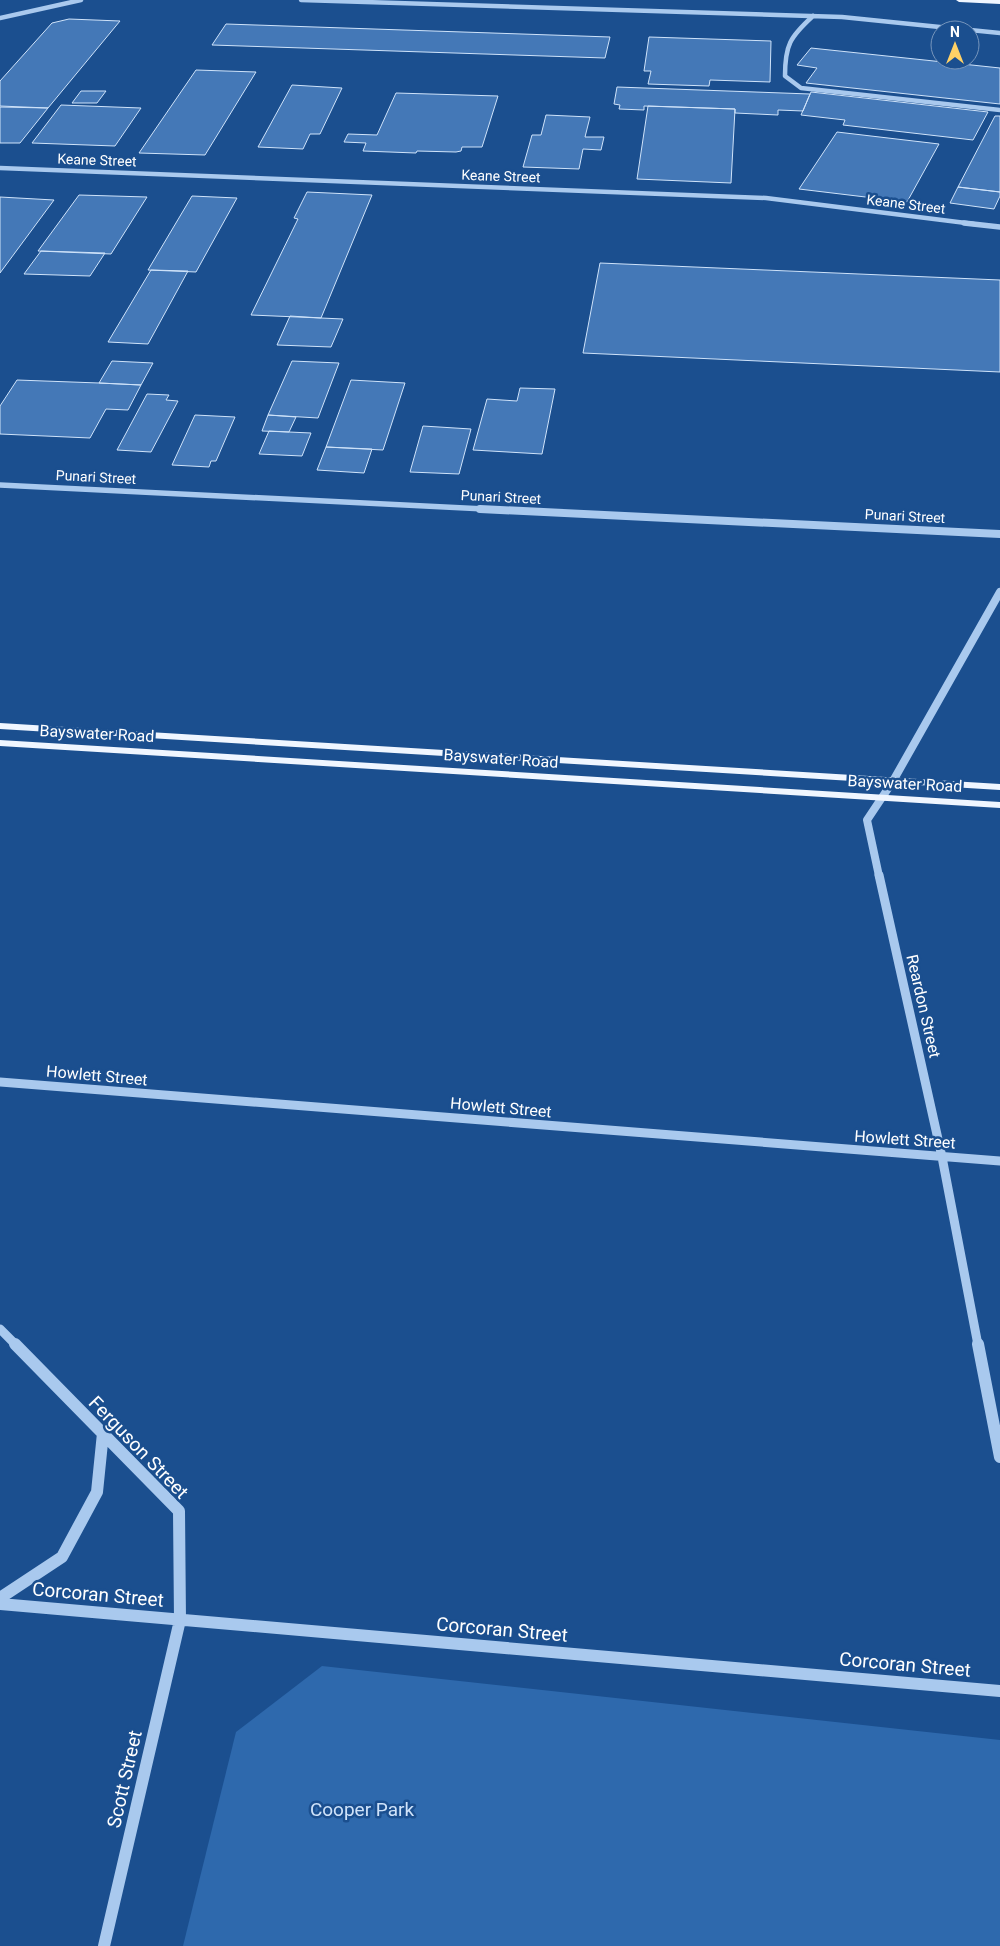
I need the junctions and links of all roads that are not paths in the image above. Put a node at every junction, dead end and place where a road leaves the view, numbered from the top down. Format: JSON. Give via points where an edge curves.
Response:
{"nodes":[{"id":1,"x":81,"y":0,"type":"edge"},
{"id":2,"x":301,"y":0,"type":"edge"},
{"id":3,"x":959,"y":0,"type":"edge"},
{"id":4,"x":390,"y":1,"type":"edge"},
{"id":5,"x":1000,"y":2,"type":"edge"},
{"id":6,"x":813,"y":16,"type":"junction"},
{"id":7,"x":0,"y":18,"type":"edge"},
{"id":8,"x":930,"y":26,"type":"edge"},
{"id":9,"x":980,"y":31,"type":"edge"},
{"id":10,"x":1000,"y":33,"type":"edge"},
{"id":11,"x":1000,"y":110,"type":"edge"},
{"id":12,"x":0,"y":168,"type":"edge"},
{"id":13,"x":1000,"y":227,"type":"edge"},
{"id":14,"x":0,"y":485,"type":"edge"},
{"id":15,"x":1000,"y":534,"type":"edge"},
{"id":16,"x":1000,"y":592,"type":"edge"},
{"id":17,"x":0,"y":726,"type":"edge"},
{"id":18,"x":0,"y":743,"type":"edge"},
{"id":19,"x":893,"y":781,"type":"junction"},
{"id":20,"x":1000,"y":788,"type":"edge"},
{"id":21,"x":881,"y":798,"type":"junction"},
{"id":22,"x":1000,"y":805,"type":"edge"},
{"id":23,"x":0,"y":1082,"type":"edge"},
{"id":24,"x":942,"y":1157,"type":"junction"},
{"id":25,"x":1000,"y":1161,"type":"edge"},
{"id":26,"x":0,"y":1329,"type":"edge"},
{"id":27,"x":103,"y":1433,"type":"junction"},
{"id":28,"x":1000,"y":1457,"type":"edge"},
{"id":29,"x":0,"y":1598,"type":"edge"},
{"id":30,"x":0,"y":1604,"type":"edge"},
{"id":31,"x":180,"y":1620,"type":"junction"},
{"id":32,"x":1000,"y":1691,"type":"edge"},
{"id":33,"x":104,"y":1946,"type":"edge"}],
"edges":[{"from":1,"to":7,"type":"street"},
{"from":2,"to":4,"type":"street"},
{"from":3,"to":5,"type":"main road"},
{"from":4,"to":6,"type":"street"},
{"from":6,"to":8,"type":"street"},
{"from":6,"to":11,"type":"street","via":[[789,37],[784,58],[785,76],[801,88]]},
{"from":9,"to":10,"type":"street"},
{"from":12,"to":13,"type":"street","name":"Keane Street","via":[[766,198]]},
{"from":14,"to":15,"type":"street","name":"Punari Street"},
{"from":16,"to":19,"type":"street","name":"Reardon Street"},
{"from":17,"to":19,"type":"main road","name":"Bayswater Road"},
{"from":18,"to":21,"type":"main road","name":"Bayswater Road"},
{"from":19,"to":20,"type":"main road","name":"Bayswater Road"},
{"from":19,"to":21,"type":"street","name":"Reardon Street"},
{"from":21,"to":22,"type":"main road","name":"Bayswater Road"},
{"from":21,"to":24,"type":"street","name":"Reardon Street","via":[[867,820]]},
{"from":23,"to":24,"type":"street","name":"Howlett Street"},
{"from":24,"to":25,"type":"street","name":"Howlett Street"},
{"from":24,"to":28,"type":"street","name":"Reardon Street"},
{"from":26,"to":27,"type":"street","name":"Ferguson Street"},
{"from":27,"to":29,"type":"street","via":[[97,1492],[62,1557]]},
{"from":27,"to":31,"type":"street","name":"Ferguson Street","via":[[179,1511]]},
{"from":30,"to":31,"type":"street","name":"Corcoran Street"},
{"from":31,"to":32,"type":"street","name":"Corcoran Street"},
{"from":31,"to":33,"type":"street","name":"Scott Street"}]}
